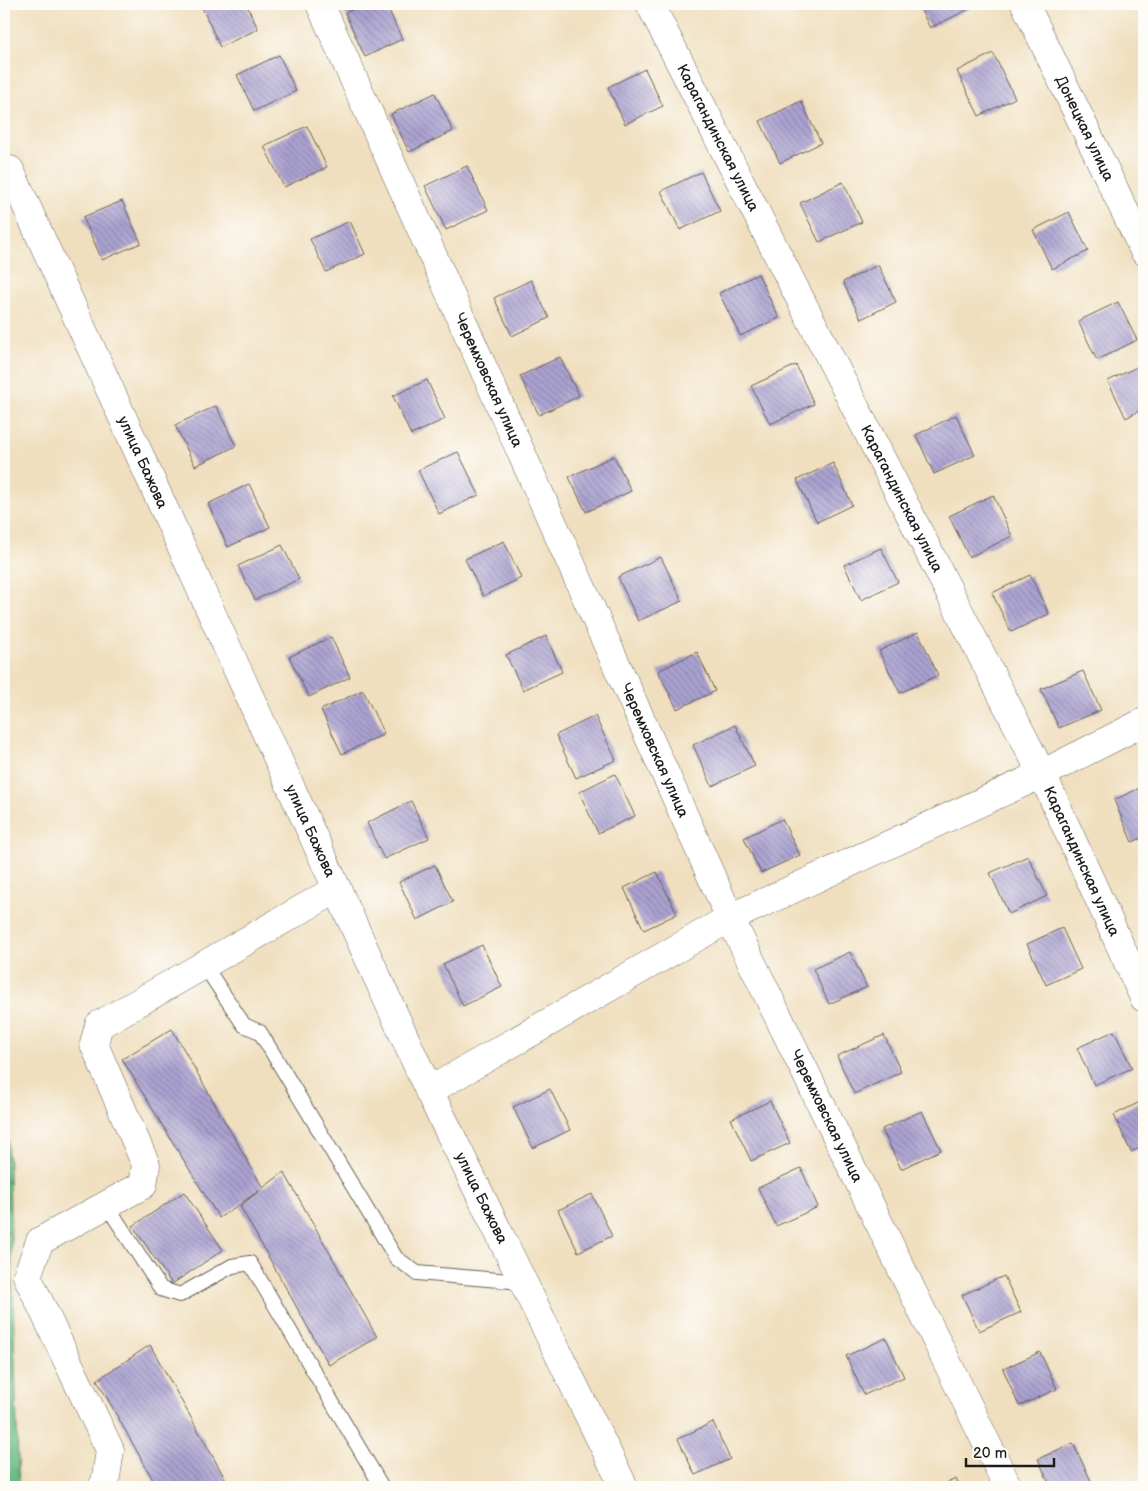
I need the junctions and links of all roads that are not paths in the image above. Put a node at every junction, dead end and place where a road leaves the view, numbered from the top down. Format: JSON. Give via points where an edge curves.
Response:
{"nodes":[{"id":1,"x":320,"y":4,"type":"edge"},
{"id":2,"x":650,"y":4,"type":"edge"},
{"id":3,"x":1026,"y":4,"type":"edge"},
{"id":4,"x":10,"y":170,"type":"dead end"},
{"id":5,"x":1144,"y":251,"type":"edge"},
{"id":6,"x":1144,"y":722,"type":"edge"},
{"id":7,"x":1042,"y":774,"type":"junction"},
{"id":8,"x":337,"y":889,"type":"junction"},
{"id":9,"x":730,"y":918,"type":"junction"},
{"id":10,"x":204,"y":965,"type":"junction"},
{"id":11,"x":1144,"y":998,"type":"edge"},
{"id":12,"x":429,"y":1091,"type":"junction"},
{"id":13,"x":106,"y":1204,"type":"junction"},
{"id":14,"x":523,"y":1282,"type":"junction"},
{"id":15,"x":102,"y":1487,"type":"edge"},
{"id":16,"x":382,"y":1487,"type":"edge"},
{"id":17,"x":624,"y":1487,"type":"edge"},
{"id":18,"x":1008,"y":1487,"type":"edge"}],
"edges":[{"from":1,"to":9,"type":"street","name":"Черемховская улица"},
{"from":2,"to":7,"type":"street","name":"Карагандинская улица"},
{"from":3,"to":5,"type":"street","name":"Донецкая улица"},
{"from":4,"to":8,"type":"street","name":"улица Бажова"},
{"from":6,"to":7,"type":"street"},
{"from":7,"to":9,"type":"street"},
{"from":7,"to":11,"type":"street","name":"Карагандинская улица"},
{"from":8,"to":10,"type":"street"},
{"from":8,"to":12,"type":"street","name":"улица Бажова"},
{"from":9,"to":12,"type":"street"},
{"from":9,"to":18,"type":"street","name":"Черемховская улица"},
{"from":10,"to":13,"type":"street","via":[[98,1025],[94,1044],[146,1165],[143,1185]]},
{"from":10,"to":14,"type":"lane","via":[[244,1025],[260,1032],[396,1258],[417,1273]]},
{"from":12,"to":14,"type":"street","name":"улица Бажова"},
{"from":13,"to":15,"type":"street","via":[[40,1241],[27,1276],[110,1450],[106,1484]]},
{"from":13,"to":16,"type":"lane","via":[[161,1290],[180,1296],[232,1266],[250,1263]]},
{"from":14,"to":17,"type":"street","name":"улица Бажова"}]}
